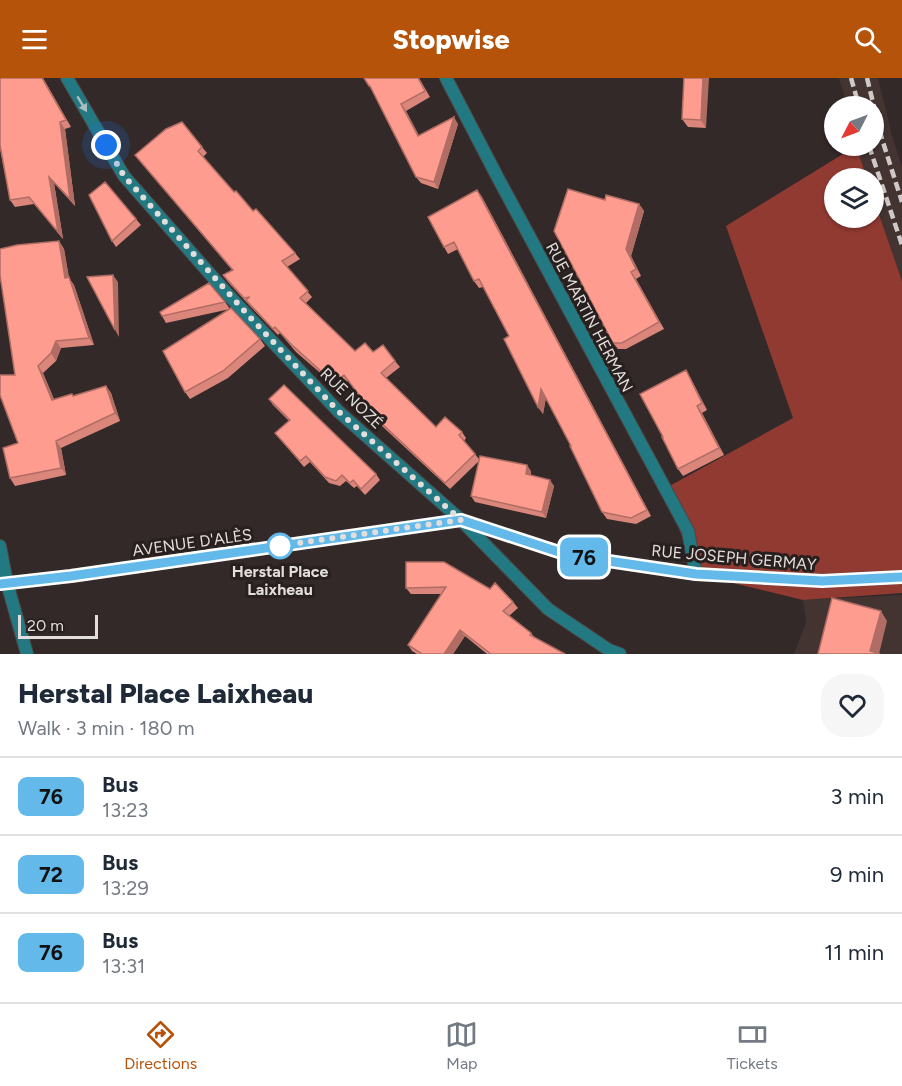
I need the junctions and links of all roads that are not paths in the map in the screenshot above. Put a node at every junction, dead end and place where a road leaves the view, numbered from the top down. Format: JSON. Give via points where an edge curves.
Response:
{"nodes":[{"id":1,"x":67,"y":78,"type":"edge"},
{"id":2,"x":446,"y":78,"type":"edge"},
{"id":3,"x":461,"y":520,"type":"junction"},
{"id":4,"x":0,"y":546,"type":"edge"},
{"id":5,"x":696,"y":574,"type":"junction"},
{"id":6,"x":902,"y":577,"type":"edge"},
{"id":7,"x":4,"y":584,"type":"edge"},
{"id":8,"x":27,"y":654,"type":"edge"},
{"id":9,"x":620,"y":654,"type":"edge"}],
"edges":[{"from":1,"to":3,"type":"street","name":"RUE NOZÉ","one_way":true,"via":[[124,176],[232,299],[339,412]]},
{"from":2,"to":5,"type":"street","name":"RUE MARTIN HERMAN","via":[[688,531]]},
{"from":3,"to":5,"type":"street","name":"RUE JOSEPH GERMAY","via":[[568,555]]},
{"from":3,"to":7,"type":"street","name":"AVENUE D'ALÈS"},
{"from":3,"to":9,"type":"street","name":"RUE NOZÉ","via":[[548,609]]},
{"from":4,"to":7,"type":"street"},
{"from":5,"to":6,"type":"street","name":"RUE JOSEPH GERMAY","via":[[822,581]]},
{"from":7,"to":8,"type":"street"}]}
